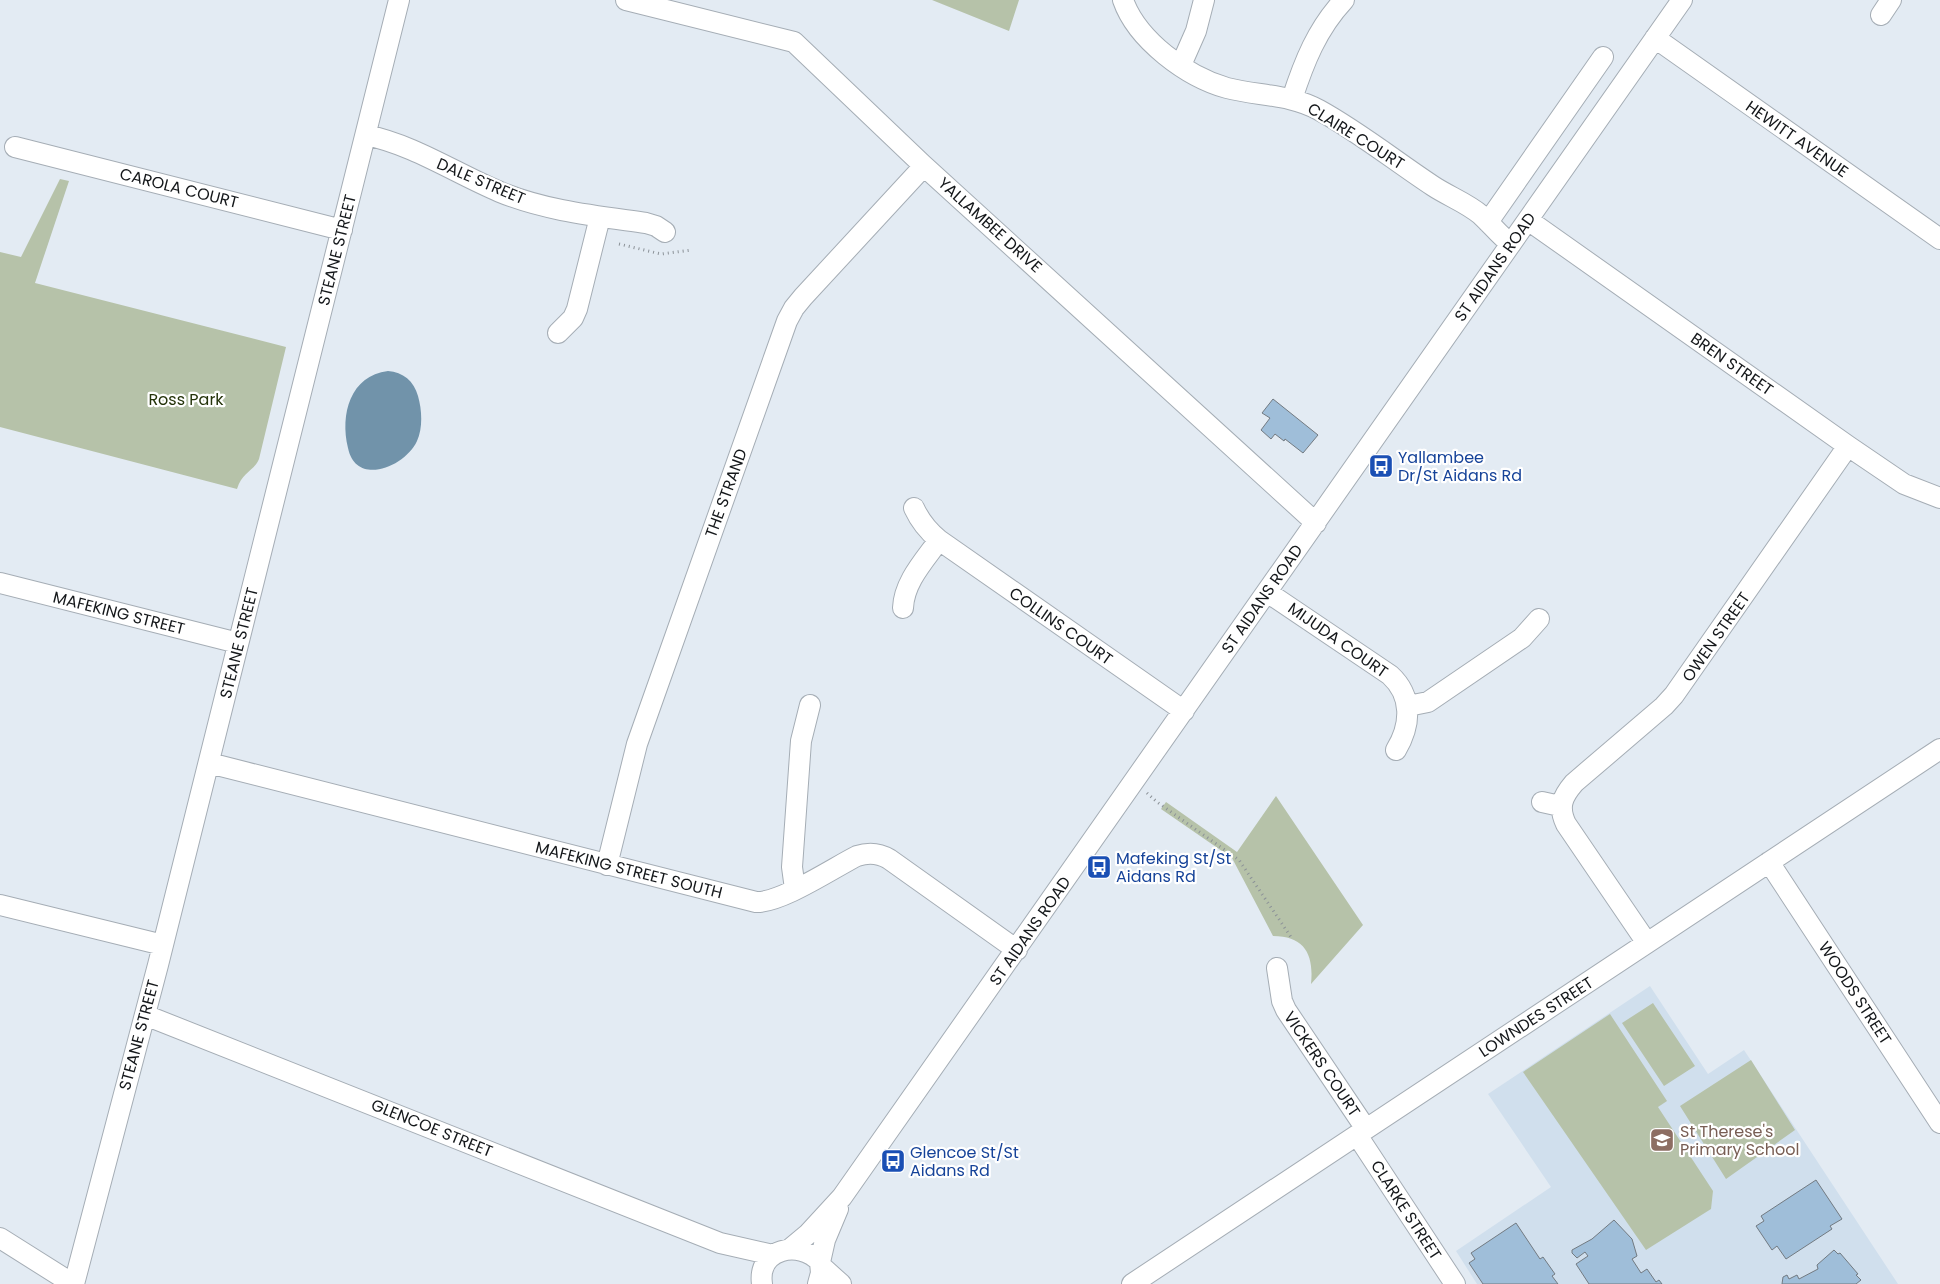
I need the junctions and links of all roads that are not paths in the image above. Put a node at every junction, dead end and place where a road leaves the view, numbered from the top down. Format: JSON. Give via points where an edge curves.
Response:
{"nodes":[{"id":1,"x":399,"y":0,"type":"edge"},
{"id":2,"x":626,"y":0,"type":"edge"},
{"id":3,"x":1123,"y":0,"type":"edge"},
{"id":4,"x":1204,"y":0,"type":"edge"},
{"id":5,"x":1344,"y":0,"type":"edge"},
{"id":6,"x":1682,"y":0,"type":"edge"},
{"id":7,"x":1655,"y":38,"type":"junction"},
{"id":8,"x":1603,"y":57,"type":"dead end"},
{"id":9,"x":1181,"y":66,"type":"junction"},
{"id":10,"x":1292,"y":99,"type":"junction"},
{"id":11,"x":366,"y":134,"type":"junction"},
{"id":12,"x":15,"y":147,"type":"dead end"},
{"id":13,"x":924,"y":166,"type":"junction"},
{"id":14,"x":600,"y":217,"type":"junction"},
{"id":15,"x":1528,"y":220,"type":"junction"},
{"id":16,"x":1488,"y":222,"type":"junction"},
{"id":17,"x":342,"y":230,"type":"junction"},
{"id":18,"x":664,"y":232,"type":"dead end"},
{"id":19,"x":1940,"y":239,"type":"edge"},
{"id":20,"x":1512,"y":244,"type":"junction"},
{"id":21,"x":558,"y":333,"type":"dead end"},
{"id":22,"x":1848,"y":446,"type":"junction"},
{"id":23,"x":1940,"y":498,"type":"edge"},
{"id":24,"x":914,"y":508,"type":"dead end"},
{"id":25,"x":1316,"y":523,"type":"junction"},
{"id":26,"x":939,"y":540,"type":"junction"},
{"id":27,"x":0,"y":583,"type":"edge"},
{"id":28,"x":1268,"y":592,"type":"junction"},
{"id":29,"x":903,"y":608,"type":"dead end"},
{"id":30,"x":1539,"y":619,"type":"dead end"},
{"id":31,"x":238,"y":643,"type":"junction"},
{"id":32,"x":810,"y":706,"type":"dead end"},
{"id":33,"x":1408,"y":706,"type":"junction"},
{"id":34,"x":1184,"y":711,"type":"junction"},
{"id":35,"x":1940,"y":749,"type":"edge"},
{"id":36,"x":1396,"y":750,"type":"dead end"},
{"id":37,"x":209,"y":763,"type":"junction"},
{"id":38,"x":1769,"y":862,"type":"junction"},
{"id":39,"x":607,"y":865,"type":"junction"},
{"id":40,"x":795,"y":889,"type":"junction"},
{"id":41,"x":0,"y":905,"type":"edge"},
{"id":42,"x":1648,"y":943,"type":"junction"},
{"id":43,"x":163,"y":945,"type":"junction"},
{"id":44,"x":1017,"y":950,"type":"junction"},
{"id":45,"x":1277,"y":968,"type":"dead end"},
{"id":46,"x":145,"y":1015,"type":"junction"},
{"id":47,"x":1940,"y":1123,"type":"edge"},
{"id":48,"x":1361,"y":1132,"type":"junction"},
{"id":49,"x":842,"y":1197,"type":"junction"},
{"id":50,"x":0,"y":1238,"type":"edge"},
{"id":51,"x":720,"y":1243,"type":"junction"},
{"id":52,"x":781,"y":1252,"type":"junction"},
{"id":53,"x":819,"y":1271,"type":"edge"},
{"id":54,"x":761,"y":1283,"type":"edge"},
{"id":55,"x":73,"y":1284,"type":"edge"},
{"id":56,"x":841,"y":1284,"type":"edge"},
{"id":57,"x":1132,"y":1284,"type":"edge"},
{"id":58,"x":1455,"y":1284,"type":"edge"}],
"edges":[{"from":1,"to":11,"type":"street","name":"STEANE STREET"},
{"from":2,"to":13,"type":"street","name":"YALLAMBEE DRIVE","via":[[794,42]]},
{"from":3,"to":9,"type":"street","name":"CLAIRE COURT","via":[[1128,14],[1143,34]]},
{"from":4,"to":9,"type":"street"},
{"from":5,"to":10,"type":"street","via":[[1318,34]]},
{"from":6,"to":7,"type":"street","name":"ST AIDANS ROAD"},
{"from":7,"to":15,"type":"street","name":"ST AIDANS ROAD"},
{"from":7,"to":19,"type":"street","name":"HEWITT AVENUE"},
{"from":8,"to":16,"type":"street","name":"ST AIDANS ROAD"},
{"from":9,"to":10,"type":"street","name":"CLAIRE COURT","via":[[1226,87]]},
{"from":10,"to":16,"type":"street","name":"CLAIRE COURT","via":[[1318,109],[1433,186],[1475,210]]},
{"from":11,"to":14,"type":"street","name":"DALE STREET","via":[[396,142],[521,200]]},
{"from":11,"to":17,"type":"street","name":"STEANE STREET"},
{"from":12,"to":17,"type":"street","name":"CAROLA COURT"},
{"from":13,"to":25,"type":"street","name":"YALLAMBEE DRIVE"},
{"from":13,"to":39,"type":"street","name":"THE STRAND","via":[[794,308],[787,320],[637,744]]},
{"from":14,"to":18,"type":"street","name":"DALE STREET","via":[[646,223]]},
{"from":14,"to":21,"type":"street","via":[[578,309]]},
{"from":15,"to":20,"type":"street","name":"ST AIDANS ROAD"},
{"from":15,"to":22,"type":"street","name":"BREN STREET"},
{"from":16,"to":20,"type":"street","name":"CLAIRE COURT"},
{"from":17,"to":31,"type":"street","name":"STEANE STREET"},
{"from":20,"to":25,"type":"street","name":"ST AIDANS ROAD"},
{"from":22,"to":23,"type":"street","name":"BREN STREET","via":[[1904,484]]},
{"from":22,"to":42,"type":"street","name":"OWEN STREET","via":[[1674,695],[1551,804]]},
{"from":24,"to":26,"type":"street","name":"COLLINS COURT","via":[[928,531]]},
{"from":25,"to":28,"type":"street","name":"ST AIDANS ROAD"},
{"from":26,"to":29,"type":"street","via":[[910,582],[903,598]]},
{"from":26,"to":34,"type":"street","name":"COLLINS COURT"},
{"from":27,"to":31,"type":"street","name":"MAFEKING STREET"},
{"from":28,"to":33,"type":"street","name":"MIJUDA COURT","via":[[1390,675],[1399,684]]},
{"from":28,"to":34,"type":"street","name":"ST AIDANS ROAD"},
{"from":30,"to":33,"type":"street","via":[[1522,638],[1428,702]]},
{"from":31,"to":37,"type":"street","name":"STEANE STREET"},
{"from":32,"to":40,"type":"street","via":[[801,741],[792,868]]},
{"from":33,"to":36,"type":"street","via":[[1405,731]]},
{"from":34,"to":44,"type":"street","name":"ST AIDANS ROAD"},
{"from":35,"to":38,"type":"street","name":"LOWNDES STREET"},
{"from":37,"to":39,"type":"street","name":"MAFEKING STREET SOUTH"},
{"from":37,"to":43,"type":"street","name":"STEANE STREET"},
{"from":38,"to":42,"type":"street","name":"LOWNDES STREET"},
{"from":38,"to":47,"type":"street","name":"WOODS STREET"},
{"from":39,"to":40,"type":"street","name":"MAFEKING STREET SOUTH","via":[[756,902],[771,900]]},
{"from":40,"to":44,"type":"street","name":"MAFEKING STREET SOUTH","via":[[857,856],[879,854]]},
{"from":41,"to":43,"type":"street"},
{"from":42,"to":48,"type":"street","name":"LOWNDES STREET"},
{"from":43,"to":46,"type":"street","name":"STEANE STREET"},
{"from":44,"to":49,"type":"street","name":"ST AIDANS ROAD"},
{"from":45,"to":48,"type":"street","name":"VICKERS COURT","via":[[1286,1010]]},
{"from":46,"to":51,"type":"street","name":"GLENCOE STREET"},
{"from":46,"to":55,"type":"street","name":"STEANE STREET"},
{"from":48,"to":57,"type":"street","name":"LOWNDES STREET"},
{"from":48,"to":58,"type":"street","name":"CLARKE STREET"},
{"from":49,"to":52,"type":"street","name":"ST AIDANS ROAD","via":[[800,1241]]},
{"from":49,"to":53,"type":"street","name":"ST AIDANS ROAD","via":[[825,1240]]},
{"from":50,"to":55,"type":"street"},
{"from":51,"to":52,"type":"street","name":"GLENCOE STREET"},
{"from":51,"to":54,"type":"street","name":"GLENCOE STREET"},
{"from":52,"to":53,"type":"street","name":"GLENCOE STREET","via":[[806,1251]]},
{"from":52,"to":54,"type":"street","via":[[765,1264]]},
{"from":53,"to":56,"type":"street"}]}
